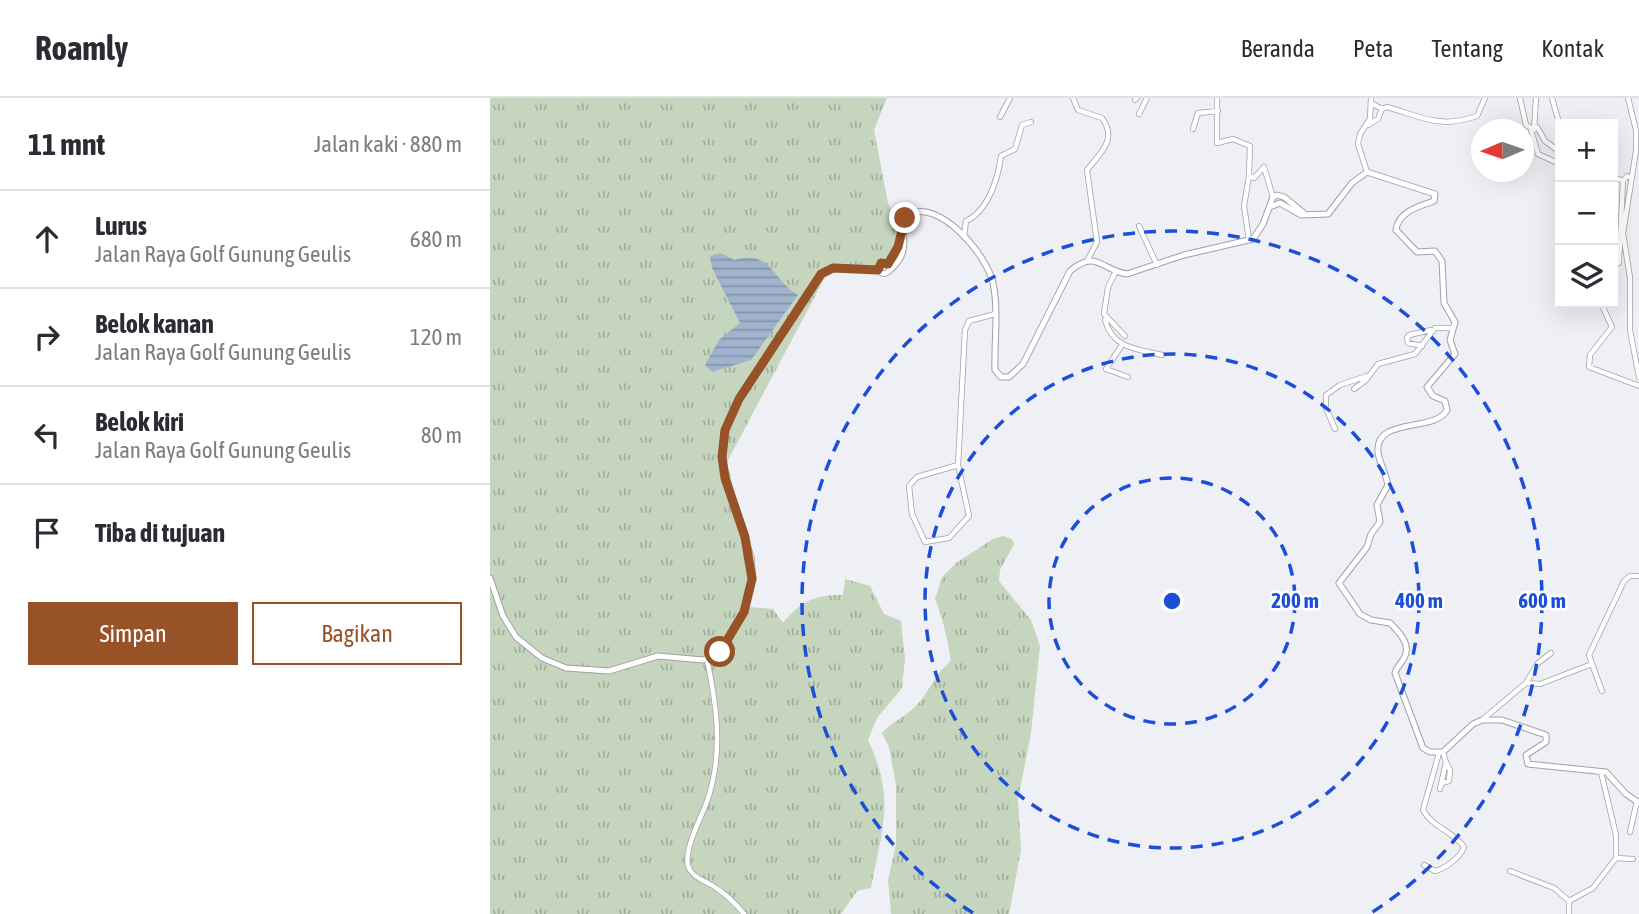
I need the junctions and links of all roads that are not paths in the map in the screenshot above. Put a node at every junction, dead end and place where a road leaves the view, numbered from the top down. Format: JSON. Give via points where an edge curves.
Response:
{"nodes":[{"id":1,"x":1010,"y":98,"type":"edge"},
{"id":2,"x":1073,"y":98,"type":"edge"},
{"id":3,"x":1147,"y":98,"type":"edge"},
{"id":4,"x":1217,"y":98,"type":"edge"},
{"id":5,"x":1485,"y":98,"type":"edge"},
{"id":6,"x":1520,"y":98,"type":"edge"},
{"id":7,"x":1536,"y":98,"type":"edge"},
{"id":8,"x":1552,"y":98,"type":"edge"},
{"id":9,"x":1628,"y":98,"type":"edge"},
{"id":10,"x":1371,"y":100,"type":"edge"},
{"id":11,"x":1382,"y":109,"type":"junction"},
{"id":12,"x":1218,"y":111,"type":"junction"},
{"id":13,"x":1139,"y":114,"type":"dead end"},
{"id":14,"x":1000,"y":117,"type":"dead end"},
{"id":15,"x":1525,"y":119,"type":"edge"},
{"id":16,"x":1558,"y":119,"type":"edge"},
{"id":17,"x":1031,"y":122,"type":"dead end"},
{"id":18,"x":1368,"y":125,"type":"junction"},
{"id":19,"x":1534,"y":128,"type":"junction"},
{"id":20,"x":1193,"y":129,"type":"dead end"},
{"id":21,"x":1638,"y":130,"type":"edge"},
{"id":22,"x":1555,"y":148,"type":"edge"},
{"id":23,"x":1555,"y":162,"type":"edge"},
{"id":24,"x":1367,"y":172,"type":"junction"},
{"id":25,"x":1249,"y":176,"type":"junction"},
{"id":26,"x":1632,"y":178,"type":"junction"},
{"id":27,"x":1618,"y":179,"type":"edge"},
{"id":28,"x":1623,"y":181,"type":"junction"},
{"id":29,"x":1273,"y":197,"type":"junction"},
{"id":30,"x":1270,"y":207,"type":"junction"},
{"id":31,"x":1308,"y":216,"type":"junction"},
{"id":32,"x":1139,"y":226,"type":"dead end"},
{"id":33,"x":964,"y":237,"type":"junction"},
{"id":34,"x":1249,"y":241,"type":"junction"},
{"id":35,"x":1087,"y":261,"type":"junction"},
{"id":36,"x":1618,"y":263,"type":"edge"},
{"id":37,"x":1157,"y":265,"type":"junction"},
{"id":38,"x":1115,"y":271,"type":"junction"},
{"id":39,"x":1603,"y":308,"type":"edge"},
{"id":40,"x":995,"y":314,"type":"junction"},
{"id":41,"x":1105,"y":319,"type":"junction"},
{"id":42,"x":1453,"y":328,"type":"junction"},
{"id":43,"x":1432,"y":330,"type":"junction"},
{"id":44,"x":1125,"y":336,"type":"dead end"},
{"id":45,"x":1122,"y":345,"type":"junction"},
{"id":46,"x":1422,"y":345,"type":"junction"},
{"id":47,"x":1162,"y":355,"type":"dead end"},
{"id":48,"x":1368,"y":376,"type":"junction"},
{"id":49,"x":1128,"y":377,"type":"dead end"},
{"id":50,"x":1639,"y":377,"type":"edge"},
{"id":51,"x":1639,"y":386,"type":"edge"},
{"id":52,"x":1354,"y":389,"type":"dead end"},
{"id":53,"x":1335,"y":429,"type":"dead end"},
{"id":54,"x":958,"y":465,"type":"junction"},
{"id":55,"x":1637,"y":576,"type":"edge"},
{"id":56,"x":490,"y":578,"type":"edge"},
{"id":57,"x":1551,"y":653,"type":"dead end"},
{"id":58,"x":707,"y":659,"type":"junction"},
{"id":59,"x":1592,"y":664,"type":"junction"},
{"id":60,"x":1526,"y":683,"type":"junction"},
{"id":61,"x":1602,"y":691,"type":"dead end"},
{"id":62,"x":1482,"y":720,"type":"junction"},
{"id":63,"x":1441,"y":753,"type":"junction"},
{"id":64,"x":1446,"y":762,"type":"junction"},
{"id":65,"x":1444,"y":771,"type":"junction"},
{"id":66,"x":1601,"y":772,"type":"junction"},
{"id":67,"x":1451,"y":776,"type":"junction"},
{"id":68,"x":1638,"y":802,"type":"edge"},
{"id":69,"x":1630,"y":832,"type":"dead end"},
{"id":70,"x":1616,"y":859,"type":"junction"},
{"id":71,"x":1633,"y":859,"type":"dead end"},
{"id":72,"x":1424,"y":865,"type":"dead end"},
{"id":73,"x":1510,"y":871,"type":"dead end"},
{"id":74,"x":1569,"y":901,"type":"junction"},
{"id":75,"x":744,"y":914,"type":"edge"},
{"id":76,"x":1569,"y":914,"type":"edge"}],
"edges":[{"from":1,"to":14,"type":"street"},
{"from":2,"to":35,"type":"street","via":[[1078,110],[1102,118],[1109,135],[1108,146],[1087,170],[1097,242]]},
{"from":3,"to":13,"type":"street"},
{"from":4,"to":12,"type":"street"},
{"from":5,"to":11,"type":"street","via":[[1477,116],[1445,121]]},
{"from":6,"to":15,"type":"street"},
{"from":7,"to":19,"type":"street"},
{"from":8,"to":16,"type":"street"},
{"from":9,"to":21,"type":"street"},
{"from":10,"to":11,"type":"street"},
{"from":10,"to":18,"type":"street"},
{"from":11,"to":18,"type":"street","via":[[1378,119]]},
{"from":12,"to":20,"type":"street","via":[[1198,113]]},
{"from":12,"to":25,"type":"street","via":[[1216,143],[1233,139],[1250,146]]},
{"from":17,"to":33,"type":"street","via":[[1022,125],[1016,148],[1001,156],[1000,170],[983,208],[966,221]]},
{"from":18,"to":24,"type":"street","via":[[1358,144]]},
{"from":19,"to":22,"type":"street"},
{"from":19,"to":23,"type":"street","via":[[1538,154]]},
{"from":21,"to":26,"type":"street"},
{"from":24,"to":31,"type":"main road","via":[[1352,183],[1334,210]]},
{"from":24,"to":42,"type":"main road","via":[[1436,194],[1433,202],[1401,218],[1396,232],[1417,252],[1435,251],[1441,258],[1444,303],[1455,320]]},
{"from":25,"to":29,"type":"street","via":[[1254,178],[1264,167]]},
{"from":25,"to":34,"type":"street","via":[[1244,206]]},
{"from":26,"to":28,"type":"street"},
{"from":26,"to":50,"type":"street","via":[[1623,229],[1630,278],[1630,330]]},
{"from":27,"to":28,"type":"street"},
{"from":28,"to":36,"type":"street"},
{"from":29,"to":30,"type":"main road"},
{"from":29,"to":31,"type":"main road","via":[[1284,197]]},
{"from":30,"to":31,"type":"main road","via":[[1279,203]]},
{"from":30,"to":34,"type":"main road","via":[[1260,230]]},
{"from":32,"to":37,"type":"street"},
{"from":33,"to":40,"type":"main road","via":[[991,276]]},
{"from":33,"to":58,"type":"main road","via":[[942,215],[921,211],[907,215],[904,232],[883,274],[833,268],[823,272],[730,416],[723,466],[751,557],[752,579],[739,621],[720,652]]},
{"from":34,"to":37,"type":"main road"},
{"from":35,"to":38,"type":"main road"},
{"from":35,"to":40,"type":"main road","via":[[1070,271],[1023,364],[1009,377],[1001,377],[995,370]]},
{"from":37,"to":38,"type":"main road","via":[[1135,273]]},
{"from":38,"to":41,"type":"street","via":[[1105,298]]},
{"from":39,"to":51,"type":"street","via":[[1612,327],[1590,355],[1589,367]]},
{"from":40,"to":54,"type":"street","via":[[965,325]]},
{"from":41,"to":44,"type":"street"},
{"from":41,"to":45,"type":"street"},
{"from":42,"to":43,"type":"street"},
{"from":42,"to":63,"type":"main road","via":[[1454,357],[1427,387],[1429,393],[1445,401],[1447,411],[1437,420],[1394,429],[1382,438],[1378,451],[1388,485],[1377,505],[1380,522],[1339,583],[1360,614],[1390,622],[1404,640],[1405,658],[1395,673],[1418,740],[1426,751]]},
{"from":43,"to":46,"type":"street"},
{"from":43,"to":46,"type":"street","via":[[1407,338],[1408,343]]},
{"from":45,"to":47,"type":"street"},
{"from":45,"to":49,"type":"street","via":[[1106,369]]},
{"from":46,"to":48,"type":"street","via":[[1415,354],[1378,363]]},
{"from":48,"to":52,"type":"street"},
{"from":48,"to":53,"type":"street","via":[[1340,385],[1326,396]]},
{"from":54,"to":54,"type":"street","via":[[969,516],[949,538],[925,542],[912,514],[909,486],[917,477]]},
{"from":55,"to":59,"type":"street","via":[[1624,582],[1589,655]]},
{"from":56,"to":58,"type":"main road","via":[[516,637],[542,658],[566,668],[597,672],[658,656]]},
{"from":57,"to":60,"type":"street","via":[[1538,663]]},
{"from":58,"to":75,"type":"street","via":[[717,719],[717,761],[687,864]]},
{"from":59,"to":60,"type":"street","via":[[1540,684]]},
{"from":59,"to":61,"type":"street"},
{"from":60,"to":62,"type":"street"},
{"from":62,"to":63,"type":"main road"},
{"from":62,"to":66,"type":"main road","via":[[1502,720],[1546,735],[1546,742],[1526,755],[1530,765]]},
{"from":63,"to":64,"type":"street"},
{"from":63,"to":72,"type":"street","via":[[1423,810],[1464,847],[1440,870],[1434,872]]},
{"from":64,"to":65,"type":"street"},
{"from":64,"to":67,"type":"street"},
{"from":65,"to":67,"type":"street"},
{"from":65,"to":67,"type":"street","via":[[1441,786]]},
{"from":66,"to":68,"type":"main road","via":[[1608,773]]},
{"from":66,"to":70,"type":"street","via":[[1616,835]]},
{"from":68,"to":69,"type":"street"},
{"from":70,"to":71,"type":"street"},
{"from":70,"to":74,"type":"street","via":[[1593,888]]},
{"from":73,"to":74,"type":"street","via":[[1554,888]]},
{"from":74,"to":76,"type":"street"}]}
